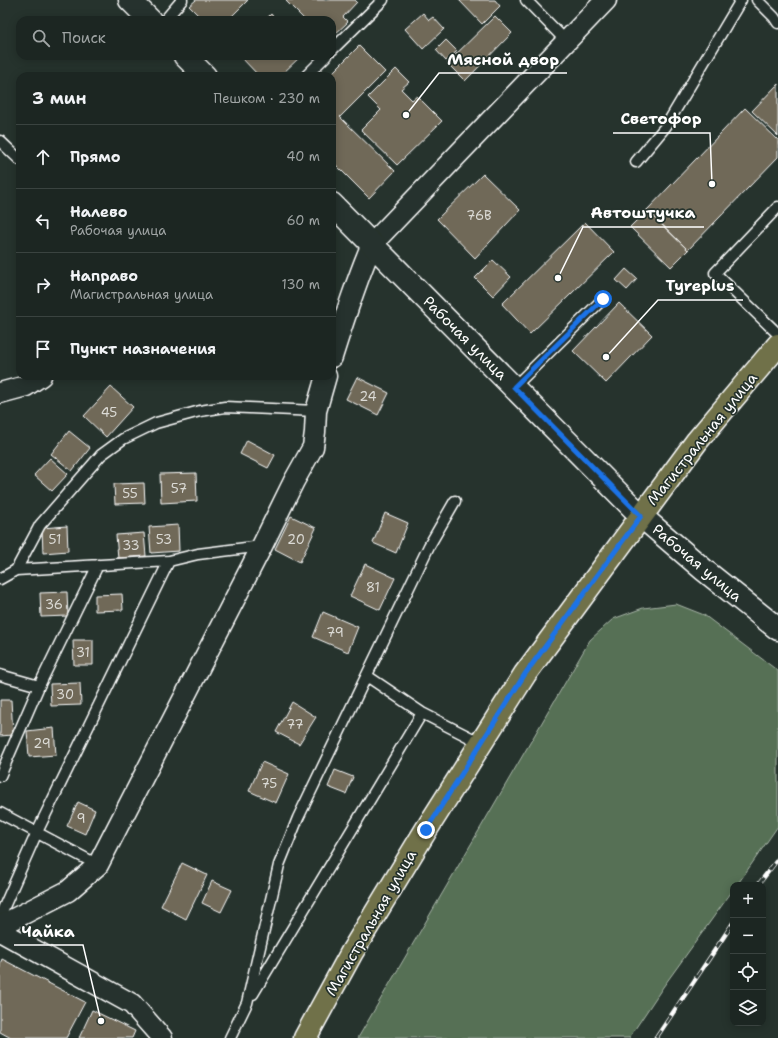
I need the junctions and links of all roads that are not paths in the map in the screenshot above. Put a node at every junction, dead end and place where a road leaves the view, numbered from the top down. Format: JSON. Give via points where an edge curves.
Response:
{"nodes":[{"id":1,"x":130,"y":0,"type":"edge"},
{"id":2,"x":182,"y":0,"type":"edge"},
{"id":3,"x":382,"y":0,"type":"edge"},
{"id":4,"x":526,"y":0,"type":"edge"},
{"id":5,"x":606,"y":0,"type":"edge"},
{"id":6,"x":741,"y":0,"type":"edge"},
{"id":7,"x":757,"y":0,"type":"edge"},
{"id":8,"x":146,"y":16,"type":"edge"},
{"id":9,"x":168,"y":16,"type":"edge"},
{"id":10,"x":778,"y":23,"type":"edge"},
{"id":11,"x":567,"y":42,"type":"junction"},
{"id":12,"x":336,"y":46,"type":"edge"},
{"id":13,"x":189,"y":60,"type":"edge"},
{"id":14,"x":322,"y":60,"type":"edge"},
{"id":15,"x":201,"y":72,"type":"edge"},
{"id":16,"x":310,"y":72,"type":"edge"},
{"id":17,"x":0,"y":141,"type":"edge"},
{"id":18,"x":16,"y":156,"type":"edge"},
{"id":19,"x":636,"y":162,"type":"dead end"},
{"id":20,"x":778,"y":207,"type":"edge"},
{"id":21,"x":336,"y":208,"type":"edge"},
{"id":22,"x":372,"y":244,"type":"junction"},
{"id":23,"x":603,"y":299,"type":"dead end"},
{"id":24,"x":778,"y":334,"type":"edge"},
{"id":25,"x":336,"y":344,"type":"edge"},
{"id":26,"x":778,"y":346,"type":"edge"},
{"id":27,"x":35,"y":380,"type":"edge"},
{"id":28,"x":325,"y":380,"type":"edge"},
{"id":29,"x":514,"y":387,"type":"junction"},
{"id":30,"x":0,"y":393,"type":"edge"},
{"id":31,"x":316,"y":411,"type":"junction"},
{"id":32,"x":455,"y":501,"type":"dead end"},
{"id":33,"x":641,"y":516,"type":"junction"},
{"id":34,"x":262,"y":546,"type":"junction"},
{"id":35,"x":169,"y":561,"type":"junction"},
{"id":36,"x":98,"y":565,"type":"junction"},
{"id":37,"x":16,"y":570,"type":"junction"},
{"id":38,"x":0,"y":579,"type":"edge"},
{"id":39,"x":778,"y":629,"type":"edge"},
{"id":40,"x":0,"y":676,"type":"edge"},
{"id":41,"x":366,"y":676,"type":"junction"},
{"id":42,"x":39,"y":686,"type":"junction"},
{"id":43,"x":422,"y":713,"type":"junction"},
{"id":44,"x":481,"y":743,"type":"junction"},
{"id":45,"x":0,"y":776,"type":"edge"},
{"id":46,"x":0,"y":813,"type":"edge"},
{"id":47,"x":37,"y":832,"type":"junction"},
{"id":48,"x":98,"y":865,"type":"junction"},
{"id":49,"x":0,"y":916,"type":"edge"},
{"id":50,"x":0,"y":926,"type":"edge"},
{"id":51,"x":0,"y":932,"type":"edge"},
{"id":52,"x":247,"y":1003,"type":"junction"},
{"id":53,"x":162,"y":1038,"type":"edge"},
{"id":54,"x":230,"y":1038,"type":"edge"},
{"id":55,"x":305,"y":1038,"type":"edge"}],
"edges":[{"from":1,"to":8,"type":"street"},
{"from":2,"to":9,"type":"lane"},
{"from":3,"to":12,"type":"lane"},
{"from":4,"to":11,"type":"lane"},
{"from":5,"to":11,"type":"street"},
{"from":6,"to":19,"type":"lane","via":[[666,126]]},
{"from":7,"to":10,"type":"lane"},
{"from":11,"to":22,"type":"street"},
{"from":13,"to":15,"type":"street"},
{"from":14,"to":16,"type":"lane"},
{"from":17,"to":18,"type":"lane"},
{"from":20,"to":24,"type":"lane","via":[[715,273]]},
{"from":21,"to":22,"type":"street","name":"Рабочая улица"},
{"from":22,"to":25,"type":"street","via":[[360,271]]},
{"from":22,"to":29,"type":"street","name":"Рабочая улица"},
{"from":23,"to":29,"type":"lane"},
{"from":26,"to":33,"type":"main road","name":"Магистральная улица","via":[[697,441]]},
{"from":27,"to":30,"type":"street","via":[[26,386]]},
{"from":28,"to":31,"type":"street"},
{"from":29,"to":33,"type":"street","name":"Рабочая улица"},
{"from":31,"to":34,"type":"street","via":[[313,447]]},
{"from":31,"to":37,"type":"lane","via":[[225,407],[200,411],[156,424],[123,439],[101,455],[40,525]]},
{"from":32,"to":41,"type":"lane","via":[[429,546]]},
{"from":33,"to":39,"type":"street","name":"Рабочая улица"},
{"from":33,"to":44,"type":"main road","name":"Магистральная улица","via":[[525,674]]},
{"from":34,"to":35,"type":"lane","via":[[198,554]]},
{"from":34,"to":48,"type":"street"},
{"from":35,"to":36,"type":"lane"},
{"from":35,"to":47,"type":"lane"},
{"from":36,"to":37,"type":"lane"},
{"from":36,"to":42,"type":"lane"},
{"from":37,"to":38,"type":"lane"},
{"from":40,"to":42,"type":"lane"},
{"from":41,"to":43,"type":"lane"},
{"from":41,"to":52,"type":"lane","via":[[298,818],[279,865]]},
{"from":42,"to":45,"type":"lane"},
{"from":43,"to":44,"type":"lane"},
{"from":43,"to":52,"type":"lane"},
{"from":44,"to":55,"type":"main road","name":"Магистральная улица","via":[[352,952]]},
{"from":46,"to":47,"type":"lane"},
{"from":47,"to":48,"type":"lane"},
{"from":47,"to":49,"type":"lane"},
{"from":48,"to":50,"type":"street","via":[[68,891]]},
{"from":51,"to":53,"type":"street","via":[[132,1004]]},
{"from":52,"to":54,"type":"lane"}]}
